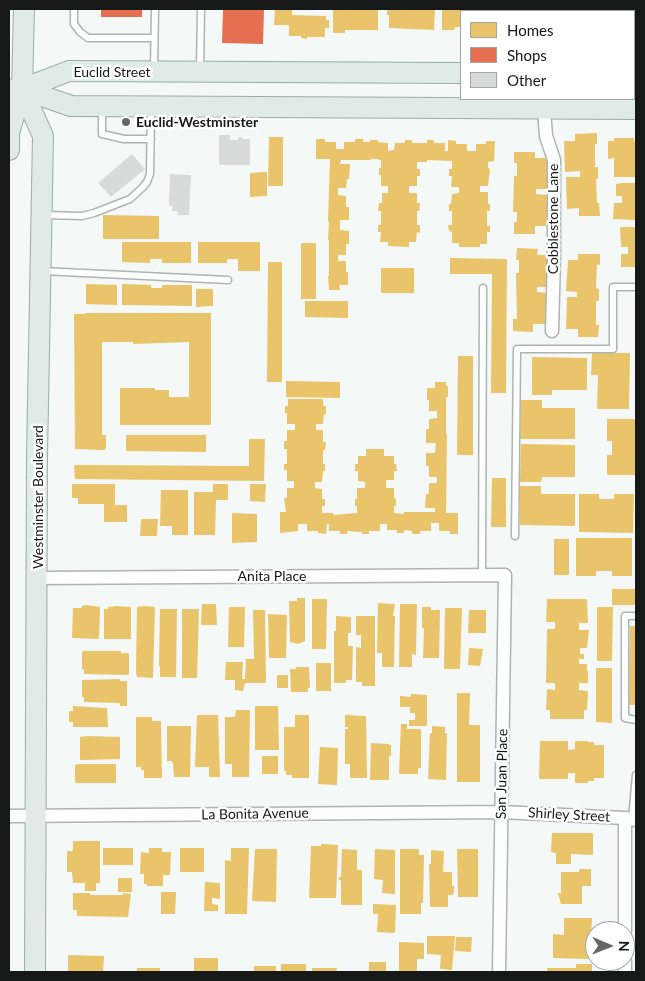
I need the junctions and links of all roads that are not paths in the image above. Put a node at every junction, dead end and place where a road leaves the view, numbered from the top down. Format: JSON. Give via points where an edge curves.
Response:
{"nodes":[{"id":1,"x":24,"y":9,"type":"edge"},
{"id":2,"x":74,"y":9,"type":"edge"},
{"id":3,"x":154,"y":9,"type":"edge"},
{"id":4,"x":201,"y":9,"type":"edge"},
{"id":5,"x":154,"y":38,"type":"junction"},
{"id":6,"x":154,"y":72,"type":"junction"},
{"id":7,"x":200,"y":73,"type":"junction"},
{"id":8,"x":460,"y":73,"type":"edge"},
{"id":9,"x":16,"y":89,"type":"edge"},
{"id":10,"x":102,"y":106,"type":"junction"},
{"id":11,"x":152,"y":107,"type":"junction"},
{"id":12,"x":544,"y":109,"type":"junction"},
{"id":13,"x":636,"y":109,"type":"edge"},
{"id":14,"x":151,"y":140,"type":"junction"},
{"id":15,"x":9,"y":150,"type":"edge"},
{"id":16,"x":41,"y":215,"type":"junction"},
{"id":17,"x":40,"y":271,"type":"junction"},
{"id":18,"x":228,"y":280,"type":"dead end"},
{"id":19,"x":636,"y":287,"type":"edge"},
{"id":20,"x":483,"y":288,"type":"dead end"},
{"id":21,"x":552,"y":331,"type":"dead end"},
{"id":22,"x":515,"y":536,"type":"dead end"},
{"id":23,"x":482,"y":575,"type":"junction"},
{"id":24,"x":505,"y":575,"type":"joint"},
{"id":25,"x":38,"y":578,"type":"junction"},
{"id":26,"x":636,"y":616,"type":"edge"},
{"id":27,"x":636,"y":720,"type":"edge"},
{"id":28,"x":636,"y":775,"type":"edge"},
{"id":29,"x":502,"y":812,"type":"junction"},
{"id":30,"x":9,"y":816,"type":"edge"},
{"id":31,"x":35,"y":816,"type":"junction"},
{"id":32,"x":631,"y":820,"type":"edge"},
{"id":33,"x":626,"y":921,"type":"edge"},
{"id":34,"x":35,"y":972,"type":"edge"},
{"id":35,"x":499,"y":972,"type":"edge"}],
"edges":[{"from":1,"to":9,"type":"main road"},
{"from":2,"to":5,"type":"lane","via":[[74,24],[88,38]]},
{"from":3,"to":5,"type":"lane"},
{"from":4,"to":7,"type":"lane"},
{"from":5,"to":6,"type":"lane"},
{"from":6,"to":7,"type":"main road","name":"Euclid Street"},
{"from":6,"to":9,"type":"main road","name":"Euclid Street","via":[[69,71]]},
{"from":7,"to":8,"type":"main road","name":"Euclid Street"},
{"from":9,"to":10,"type":"main road","via":[[71,106]]},
{"from":9,"to":15,"type":"main road"},
{"from":9,"to":16,"type":"main road","name":"Westminster Boulevard","via":[[43,136]]},
{"from":10,"to":11,"type":"main road"},
{"from":10,"to":14,"type":"lane","via":[[102,134]]},
{"from":11,"to":12,"type":"main road"},
{"from":11,"to":14,"type":"lane"},
{"from":12,"to":13,"type":"main road"},
{"from":12,"to":21,"type":"street","name":"Cobblestone Lane","via":[[546,136],[554,160]]},
{"from":14,"to":16,"type":"lane","via":[[150,174],[147,182],[130,199],[82,216]]},
{"from":16,"to":17,"type":"main road","name":"Westminster Boulevard"},
{"from":17,"to":18,"type":"lane"},
{"from":17,"to":25,"type":"main road","name":"Westminster Boulevard"},
{"from":19,"to":22,"type":"lane","via":[[613,287],[613,349],[517,349]]},
{"from":20,"to":23,"type":"lane"},
{"from":23,"to":24,"type":"street","name":"Anita Place"},
{"from":23,"to":25,"type":"street","name":"Anita Place"},
{"from":24,"to":29,"type":"street","name":"San Juan Place"},
{"from":25,"to":31,"type":"main road","name":"Westminster Boulevard"},
{"from":26,"to":27,"type":"lane","via":[[625,616],[625,718]]},
{"from":28,"to":32,"type":"lane"},
{"from":29,"to":31,"type":"street","name":"La Bonita Avenue"},
{"from":29,"to":32,"type":"street","name":"Shirley Street"},
{"from":29,"to":35,"type":"street","name":"San Juan Place"},
{"from":30,"to":31,"type":"street","name":"La Bonita Avenue"},
{"from":31,"to":34,"type":"main road","name":"Westminster Boulevard"},
{"from":32,"to":33,"type":"street"}]}
